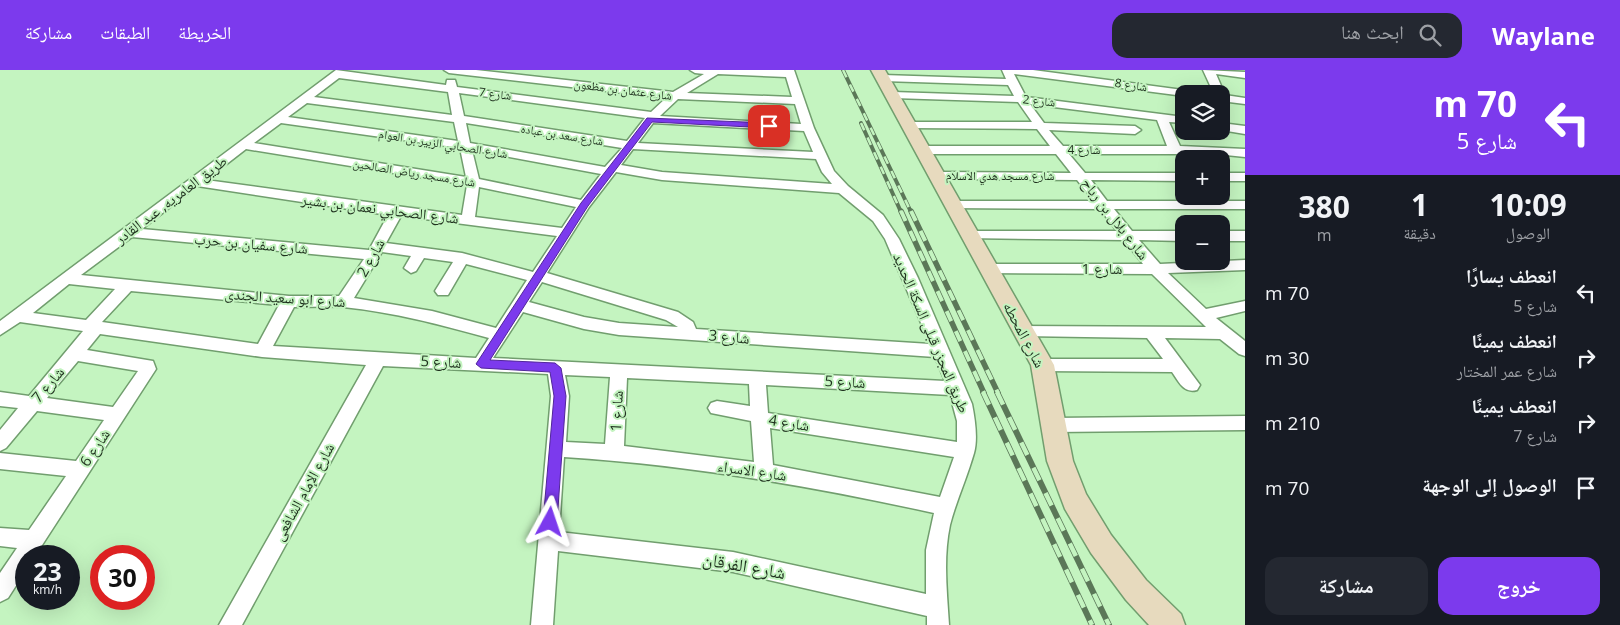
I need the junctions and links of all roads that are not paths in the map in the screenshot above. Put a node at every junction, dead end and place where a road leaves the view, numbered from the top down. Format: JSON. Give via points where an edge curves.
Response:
{"nodes":[{"id":1,"x":448,"y":70,"type":"edge"},
{"id":2,"x":695,"y":70,"type":"edge"},
{"id":3,"x":931,"y":70,"type":"edge"},
{"id":4,"x":970,"y":70,"type":"edge"},
{"id":5,"x":1115,"y":70,"type":"edge"},
{"id":6,"x":1209,"y":70,"type":"edge"},
{"id":7,"x":715,"y":71,"type":"edge"},
{"id":8,"x":340,"y":72,"type":"edge"},
{"id":9,"x":789,"y":72,"type":"edge"},
{"id":10,"x":1009,"y":74,"type":"edge"},
{"id":11,"x":1245,"y":75,"type":"edge"},
{"id":12,"x":938,"y":80,"type":"junction"},
{"id":13,"x":884,"y":81,"type":"edge"},
{"id":14,"x":978,"y":81,"type":"junction"},
{"id":15,"x":1118,"y":83,"type":"junction"},
{"id":16,"x":1216,"y":85,"type":"edge"},
{"id":17,"x":1059,"y":86,"type":"edge"},
{"id":18,"x":454,"y":89,"type":"junction"},
{"id":19,"x":1175,"y":91,"type":"edge"},
{"id":20,"x":674,"y":96,"type":"junction"},
{"id":21,"x":1230,"y":98,"type":"edge"},
{"id":22,"x":305,"y":99,"type":"junction"},
{"id":23,"x":1019,"y":99,"type":"junction"},
{"id":24,"x":799,"y":100,"type":"junction"},
{"id":25,"x":1245,"y":101,"type":"edge"},
{"id":26,"x":1161,"y":116,"type":"junction"},
{"id":27,"x":651,"y":118,"type":"junction"},
{"id":28,"x":1175,"y":118,"type":"edge"},
{"id":29,"x":278,"y":119,"type":"junction"},
{"id":30,"x":460,"y":119,"type":"junction"},
{"id":31,"x":910,"y":125,"type":"junction"},
{"id":32,"x":1039,"y":126,"type":"junction"},
{"id":33,"x":808,"y":128,"type":"junction"},
{"id":34,"x":1230,"y":128,"type":"edge"},
{"id":35,"x":1136,"y":130,"type":"dead end"},
{"id":36,"x":1245,"y":130,"type":"edge"},
{"id":37,"x":243,"y":145,"type":"junction"},
{"id":38,"x":629,"y":145,"type":"junction"},
{"id":39,"x":466,"y":146,"type":"junction"},
{"id":40,"x":923,"y":150,"type":"junction"},
{"id":41,"x":1061,"y":150,"type":"junction"},
{"id":42,"x":1175,"y":150,"type":"joint"},
{"id":43,"x":1230,"y":151,"type":"edge"},
{"id":44,"x":1245,"y":153,"type":"edge"},
{"id":45,"x":821,"y":156,"type":"junction"},
{"id":46,"x":610,"y":169,"type":"junction"},
{"id":47,"x":937,"y":176,"type":"junction"},
{"id":48,"x":1082,"y":176,"type":"junction"},
{"id":49,"x":1175,"y":177,"type":"edge"},
{"id":50,"x":1230,"y":177,"type":"edge"},
{"id":51,"x":1245,"y":177,"type":"edge"},
{"id":52,"x":194,"y":182,"type":"junction"},
{"id":53,"x":473,"y":182,"type":"junction"},
{"id":54,"x":843,"y":189,"type":"junction"},
{"id":55,"x":584,"y":205,"type":"junction"},
{"id":56,"x":953,"y":205,"type":"junction"},
{"id":57,"x":1105,"y":205,"type":"junction"},
{"id":58,"x":1245,"y":205,"type":"edge"},
{"id":59,"x":397,"y":211,"type":"junction"},
{"id":60,"x":468,"y":220,"type":"junction"},
{"id":61,"x":128,"y":232,"type":"junction"},
{"id":62,"x":566,"y":233,"type":"junction"},
{"id":63,"x":970,"y":235,"type":"junction"},
{"id":64,"x":1128,"y":236,"type":"junction"},
{"id":65,"x":1175,"y":236,"type":"edge"},
{"id":66,"x":1230,"y":236,"type":"edge"},
{"id":67,"x":1245,"y":236,"type":"edge"},
{"id":68,"x":376,"y":251,"type":"junction"},
{"id":69,"x":420,"y":253,"type":"junction"},
{"id":70,"x":462,"y":258,"type":"junction"},
{"id":71,"x":1245,"y":265,"type":"edge"},
{"id":72,"x":411,"y":268,"type":"dead end"},
{"id":73,"x":988,"y":269,"type":"junction"},
{"id":74,"x":1155,"y":269,"type":"junction"},
{"id":75,"x":538,"y":277,"type":"junction"},
{"id":76,"x":66,"y":279,"type":"junction"},
{"id":77,"x":127,"y":285,"type":"junction"},
{"id":78,"x":443,"y":291,"type":"dead end"},
{"id":79,"x":289,"y":300,"type":"junction"},
{"id":80,"x":343,"y":302,"type":"junction"},
{"id":81,"x":520,"y":305,"type":"junction"},
{"id":82,"x":1245,"y":306,"type":"edge"},
{"id":83,"x":17,"y":316,"type":"junction"},
{"id":84,"x":1202,"y":316,"type":"junction"},
{"id":85,"x":93,"y":327,"type":"junction"},
{"id":86,"x":0,"y":329,"type":"edge"},
{"id":87,"x":1023,"y":330,"type":"junction"},
{"id":88,"x":1152,"y":333,"type":"junction"},
{"id":89,"x":1223,"y":333,"type":"junction"},
{"id":90,"x":690,"y":334,"type":"junction"},
{"id":91,"x":500,"y":335,"type":"junction"},
{"id":92,"x":1245,"y":350,"type":"edge"},
{"id":93,"x":262,"y":351,"type":"junction"},
{"id":94,"x":941,"y":351,"type":"junction"},
{"id":95,"x":74,"y":354,"type":"junction"},
{"id":96,"x":378,"y":359,"type":"junction"},
{"id":97,"x":481,"y":364,"type":"junction"},
{"id":98,"x":1042,"y":365,"type":"junction"},
{"id":99,"x":1177,"y":366,"type":"junction"},
{"id":100,"x":555,"y":368,"type":"junction"},
{"id":101,"x":619,"y":371,"type":"junction"},
{"id":102,"x":757,"y":378,"type":"junction"},
{"id":103,"x":1191,"y":385,"type":"dead end"},
{"id":104,"x":956,"y":388,"type":"junction"},
{"id":105,"x":0,"y":399,"type":"edge"},
{"id":106,"x":33,"y":404,"type":"junction"},
{"id":107,"x":717,"y":408,"type":"dead end"},
{"id":108,"x":117,"y":415,"type":"junction"},
{"id":109,"x":760,"y":417,"type":"junction"},
{"id":110,"x":1245,"y":423,"type":"edge"},
{"id":111,"x":1054,"y":425,"type":"junction"},
{"id":112,"x":0,"y":443,"type":"edge"},
{"id":113,"x":556,"y":449,"type":"junction"},
{"id":114,"x":966,"y":451,"type":"junction"},
{"id":115,"x":614,"y":452,"type":"junction"},
{"id":116,"x":0,"y":461,"type":"edge"},
{"id":117,"x":81,"y":470,"type":"junction"},
{"id":118,"x":764,"y":473,"type":"junction"},
{"id":119,"x":947,"y":507,"type":"junction"},
{"id":120,"x":0,"y":537,"type":"edge"},
{"id":121,"x":34,"y":540,"type":"junction"},
{"id":122,"x":549,"y":540,"type":"junction"},
{"id":123,"x":0,"y":591,"type":"edge"},
{"id":124,"x":938,"y":616,"type":"edge"},
{"id":125,"x":230,"y":625,"type":"edge"},
{"id":126,"x":542,"y":625,"type":"edge"},
{"id":127,"x":1170,"y":625,"type":"edge"}],
"edges":[{"from":1,"to":18,"type":"street"},
{"from":1,"to":20,"type":"street","name":"شارع عثمان بن مظعون"},
{"from":2,"to":7,"type":"street"},
{"from":3,"to":12,"type":"street"},
{"from":4,"to":14,"type":"street"},
{"from":5,"to":15,"type":"street"},
{"from":6,"to":11,"type":"street"},
{"from":6,"to":16,"type":"street"},
{"from":7,"to":9,"type":"street"},
{"from":7,"to":20,"type":"street"},
{"from":8,"to":18,"type":"street","name":"شارع 7"},
{"from":8,"to":22,"type":"street","name":"طريق العامريه, عبد القادر"},
{"from":9,"to":24,"type":"street","name":"طريق المجزر قبلى السكة الحديد"},
{"from":10,"to":14,"type":"street","name":"شارع 8"},
{"from":10,"to":17,"type":"street","name":"شارع 8"},
{"from":10,"to":23,"type":"street","name":"شارع بلال بن رباح"},
{"from":12,"to":13,"type":"street","name":"شارع 8"},
{"from":12,"to":14,"type":"street","name":"شارع 8"},
{"from":13,"to":23,"type":"street","name":"شارع 2"},
{"from":13,"to":31,"type":"street","name":"شارع المحطه"},
{"from":15,"to":17,"type":"street","name":"شارع 8"},
{"from":15,"to":19,"type":"street","name":"شارع 8"},
{"from":17,"to":23,"type":"street","name":"شارع 2"},
{"from":17,"to":26,"type":"street","name":"شارع 2"},
{"from":18,"to":27,"type":"street","name":"شارع 7"},
{"from":18,"to":30,"type":"street"},
{"from":20,"to":24,"type":"street","name":"شارع عثمان بن مظعون"},
{"from":20,"to":27,"type":"street"},
{"from":21,"to":25,"type":"street"},
{"from":22,"to":29,"type":"street","name":"طريق العامريه, عبد القادر"},
{"from":22,"to":30,"type":"street","name":"شارع سعد بن عباده"},
{"from":23,"to":32,"type":"street","name":"شارع بلال بن رباح"},
{"from":24,"to":33,"type":"street","name":"طريق المجزر قبلى السكة الحديد"},
{"from":26,"to":28,"type":"street","name":"شارع 2"},
{"from":26,"to":42,"type":"street"},
{"from":27,"to":33,"type":"street","name":"شارع 7"},
{"from":27,"to":38,"type":"street"},
{"from":29,"to":37,"type":"street","name":"طريق العامريه, عبد القادر"},
{"from":29,"to":39,"type":"street","name":"شارع الصحابي الزبير بن العوام"},
{"from":30,"to":38,"type":"street","name":"شارع سعد بن عباده"},
{"from":30,"to":39,"type":"street"},
{"from":31,"to":32,"type":"street"},
{"from":31,"to":40,"type":"street","name":"شارع المحطه"},
{"from":32,"to":35,"type":"street"},
{"from":32,"to":41,"type":"street","name":"شارع بلال بن رباح"},
{"from":33,"to":45,"type":"street","name":"طريق المجزر قبلى السكة الحديد"},
{"from":34,"to":36,"type":"street"},
{"from":37,"to":52,"type":"street","name":"طريق العامريه, عبد القادر"},
{"from":37,"to":53,"type":"street","name":"شارع مسجد رياض الصالحين"},
{"from":38,"to":45,"type":"street","name":"شارع سعد بن عباده"},
{"from":38,"to":46,"type":"street"},
{"from":39,"to":46,"type":"street","name":"شارع الصحابي الزبير بن العوام"},
{"from":39,"to":53,"type":"street"},
{"from":40,"to":41,"type":"street","name":"شارع 4"},
{"from":40,"to":47,"type":"street","name":"شارع المحطه"},
{"from":41,"to":42,"type":"street","name":"شارع 4"},
{"from":41,"to":48,"type":"street","name":"شارع بلال بن رباح"},
{"from":43,"to":44,"type":"street","name":"شارع 4"},
{"from":45,"to":54,"type":"street","name":"طريق المجزر قبلى السكة الحديد","via":[[828,172]]},
{"from":46,"to":54,"type":"street","name":"شارع الصحابي الزبير بن العوام","via":[[670,177]]},
{"from":46,"to":55,"type":"street"},
{"from":47,"to":48,"type":"street","name":"شارع مسجد هدي الاسلام"},
{"from":47,"to":56,"type":"street","name":"شارع المحطه"},
{"from":48,"to":49,"type":"street","name":"شارع مسجد هدي الاسلام"},
{"from":48,"to":57,"type":"street","name":"شارع بلال بن رباح"},
{"from":50,"to":51,"type":"street"},
{"from":52,"to":59,"type":"street","name":"شارع الصحابي نعمان بن بشير"},
{"from":52,"to":61,"type":"street","name":"طريق العامريه, عبد القادر"},
{"from":53,"to":55,"type":"street","name":"شارع مسجد رياض الصالحين"},
{"from":53,"to":60,"type":"street"},
{"from":54,"to":94,"type":"street","name":"طريق المجزر قبلى السكة الحديد","via":[[868,208],[886,228]]},
{"from":55,"to":62,"type":"street"},
{"from":56,"to":57,"type":"street"},
{"from":56,"to":63,"type":"street","name":"شارع المحطه"},
{"from":57,"to":58,"type":"street"},
{"from":57,"to":64,"type":"street","name":"شارع بلال بن رباح"},
{"from":59,"to":60,"type":"street","name":"شارع الصحابي نعمان بن بشير"},
{"from":59,"to":68,"type":"street","name":"شارع 2"},
{"from":60,"to":62,"type":"street","name":"شارع الصحابي نعمان بن بشير"},
{"from":61,"to":68,"type":"street","name":"شارع سفيان بن حرب"},
{"from":61,"to":76,"type":"street","name":"طريق العامريه, عبد القادر"},
{"from":62,"to":75,"type":"street"},
{"from":63,"to":64,"type":"street"},
{"from":63,"to":73,"type":"street","name":"شارع المحطه"},
{"from":64,"to":65,"type":"street"},
{"from":64,"to":74,"type":"street","name":"شارع بلال بن رباح"},
{"from":66,"to":67,"type":"street"},
{"from":68,"to":69,"type":"street","name":"شارع سفيان بن حرب"},
{"from":68,"to":80,"type":"street","name":"شارع 2"},
{"from":69,"to":70,"type":"street","name":"شارع سفيان بن حرب"},
{"from":69,"to":72,"type":"street"},
{"from":70,"to":75,"type":"street","name":"شارع سفيان بن حرب"},
{"from":70,"to":78,"type":"street"},
{"from":71,"to":74,"type":"street","name":"شارع 1"},
{"from":73,"to":74,"type":"street","name":"شارع 1"},
{"from":73,"to":87,"type":"street","name":"شارع المحطه"},
{"from":74,"to":84,"type":"street","name":"شارع بلال بن رباح"},
{"from":75,"to":81,"type":"street"},
{"from":75,"to":90,"type":"street","name":"شارع سفيان بن حرب","via":[[672,316],[687,326]]},
{"from":76,"to":77,"type":"street","name":"شارع ابو سعيد الجندى"},
{"from":76,"to":83,"type":"street","name":"طريق العامريه, عبد القادر"},
{"from":77,"to":79,"type":"street","name":"شارع ابو سعيد الجندى"},
{"from":77,"to":85,"type":"street","name":"شارع 7"},
{"from":79,"to":80,"type":"street","name":"شارع ابو سعيد الجندى"},
{"from":79,"to":93,"type":"street"},
{"from":80,"to":91,"type":"street","name":"شارع ابو سعيد الجندى","via":[[412,313]]},
{"from":81,"to":90,"type":"street","name":"شارع 3","via":[[602,326]]},
{"from":81,"to":91,"type":"street"},
{"from":82,"to":84,"type":"street"},
{"from":83,"to":85,"type":"street","name":"شارع 5"},
{"from":83,"to":86,"type":"street","name":"طريق العامريه, عبد القادر"},
{"from":84,"to":89,"type":"street","name":"شارع بلال بن رباح"},
{"from":85,"to":93,"type":"street","name":"شارع 5"},
{"from":85,"to":95,"type":"street","name":"شارع 7"},
{"from":87,"to":88,"type":"street"},
{"from":87,"to":98,"type":"street","name":"شارع المحطه"},
{"from":88,"to":89,"type":"street"},
{"from":88,"to":99,"type":"street"},
{"from":89,"to":92,"type":"street","name":"شارع بلال بن رباح"},
{"from":90,"to":94,"type":"street","name":"شارع 3"},
{"from":91,"to":97,"type":"street"},
{"from":93,"to":96,"type":"street","name":"شارع 5"},
{"from":94,"to":104,"type":"street","name":"طريق المجزر قبلى السكة الحديد"},
{"from":95,"to":106,"type":"street","name":"شارع 7"},
{"from":95,"to":108,"type":"street","name":"شارع 6","via":[[147,366]]},
{"from":96,"to":97,"type":"street","name":"شارع 5"},
{"from":96,"to":125,"type":"street","name":"شارع الإمام الشافعى"},
{"from":97,"to":100,"type":"street","name":"شارع 5"},
{"from":98,"to":99,"type":"street"},
{"from":98,"to":111,"type":"street","name":"شارع المحطه"},
{"from":99,"to":103,"type":"street"},
{"from":100,"to":101,"type":"street","name":"شارع 5"},
{"from":100,"to":113,"type":"street","via":[[560,396]]},
{"from":101,"to":102,"type":"street","name":"شارع 5"},
{"from":101,"to":115,"type":"street","name":"شارع 1"},
{"from":102,"to":104,"type":"street","name":"شارع 5"},
{"from":102,"to":109,"type":"street"},
{"from":104,"to":114,"type":"street","name":"طريق المجزر قبلى السكة الحديد","via":[[968,420]]},
{"from":105,"to":106,"type":"street"},
{"from":106,"to":108,"type":"street"},
{"from":106,"to":112,"type":"street","name":"شارع 7"},
{"from":107,"to":109,"type":"street","name":"شارع 4"},
{"from":108,"to":117,"type":"street","name":"شارع 6"},
{"from":109,"to":114,"type":"street","name":"شارع 4"},
{"from":109,"to":118,"type":"street"},
{"from":110,"to":111,"type":"street"},
{"from":111,"to":127,"type":"street","name":"شارع المحطه","via":[[1060,461],[1075,500],[1112,559]]},
{"from":113,"to":115,"type":"street","name":"شارع الاسراء"},
{"from":113,"to":122,"type":"street"},
{"from":114,"to":119,"type":"street","name":"طريق المجزر قبلى السكة الحديد"},
{"from":115,"to":118,"type":"street","name":"شارع الاسراء"},
{"from":116,"to":117,"type":"street"},
{"from":117,"to":121,"type":"street","name":"شارع 6"},
{"from":118,"to":119,"type":"street","name":"شارع الاسراء"},
{"from":119,"to":124,"type":"street","name":"طريق المجزر قبلى السكة الحديد","via":[[937,547]]},
{"from":120,"to":121,"type":"street"},
{"from":121,"to":123,"type":"street","name":"شارع 6"},
{"from":122,"to":124,"type":"street","name":"شارع الفرقان","via":[[733,562]]},
{"from":122,"to":126,"type":"street"}]}
